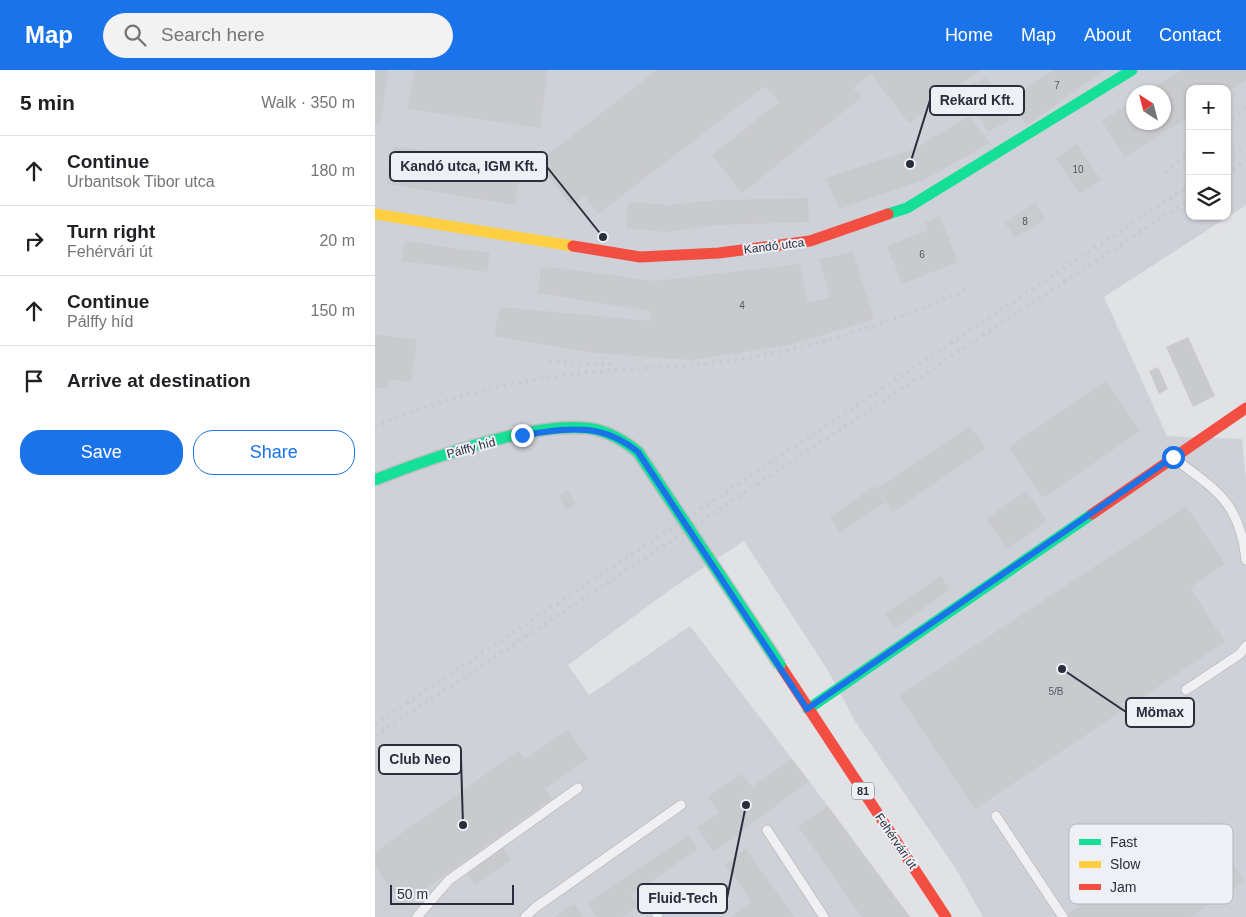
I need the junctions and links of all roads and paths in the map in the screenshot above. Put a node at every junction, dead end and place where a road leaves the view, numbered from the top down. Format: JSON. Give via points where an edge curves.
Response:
{"nodes":[{"id":1,"x":1132,"y":70,"type":"edge"},
{"id":2,"x":375,"y":214,"type":"edge"},
{"id":3,"x":1246,"y":408,"type":"edge"},
{"id":4,"x":1173,"y":457,"type":"junction"},
{"id":5,"x":375,"y":480,"type":"edge"},
{"id":6,"x":1246,"y":560,"type":"edge"},
{"id":7,"x":1246,"y":646,"type":"edge"},
{"id":8,"x":780,"y":666,"type":"joint"},
{"id":9,"x":1185,"y":690,"type":"dead end"},
{"id":10,"x":807,"y":709,"type":"junction"},
{"id":11,"x":578,"y":788,"type":"dead end"},
{"id":12,"x":681,"y":805,"type":"dead end"},
{"id":13,"x":997,"y":816,"type":"dead end"},
{"id":14,"x":767,"y":830,"type":"dead end"},
{"id":15,"x":417,"y":917,"type":"edge"},
{"id":16,"x":525,"y":917,"type":"edge"},
{"id":17,"x":824,"y":917,"type":"edge"},
{"id":18,"x":946,"y":917,"type":"edge"},
{"id":19,"x":1063,"y":917,"type":"edge"}],
"edges":[{"from":1,"to":2,"type":"street","name":"Kandó utca","via":[[907,208],[810,242],[719,254],[640,257]]},
{"from":3,"to":4,"type":"street"},
{"from":4,"to":6,"type":"lane","via":[[1224,498],[1236,516]]},
{"from":4,"to":10,"type":"street"},
{"from":5,"to":8,"type":"street","name":"Pálffy híd","number":"81","bridge":true,"via":[[468,448],[522,435],[569,429],[591,429],[610,434],[638,452]]},
{"from":7,"to":9,"type":"lane","via":[[1240,654]]},
{"from":8,"to":10,"type":"street","name":"Fehérvári út","number":"81"},
{"from":10,"to":18,"type":"street","name":"Fehérvári út","number":"81"},
{"from":11,"to":15,"type":"lane","via":[[449,880]]},
{"from":12,"to":16,"type":"lane"},
{"from":13,"to":19,"type":"lane"},
{"from":14,"to":17,"type":"lane"}]}
